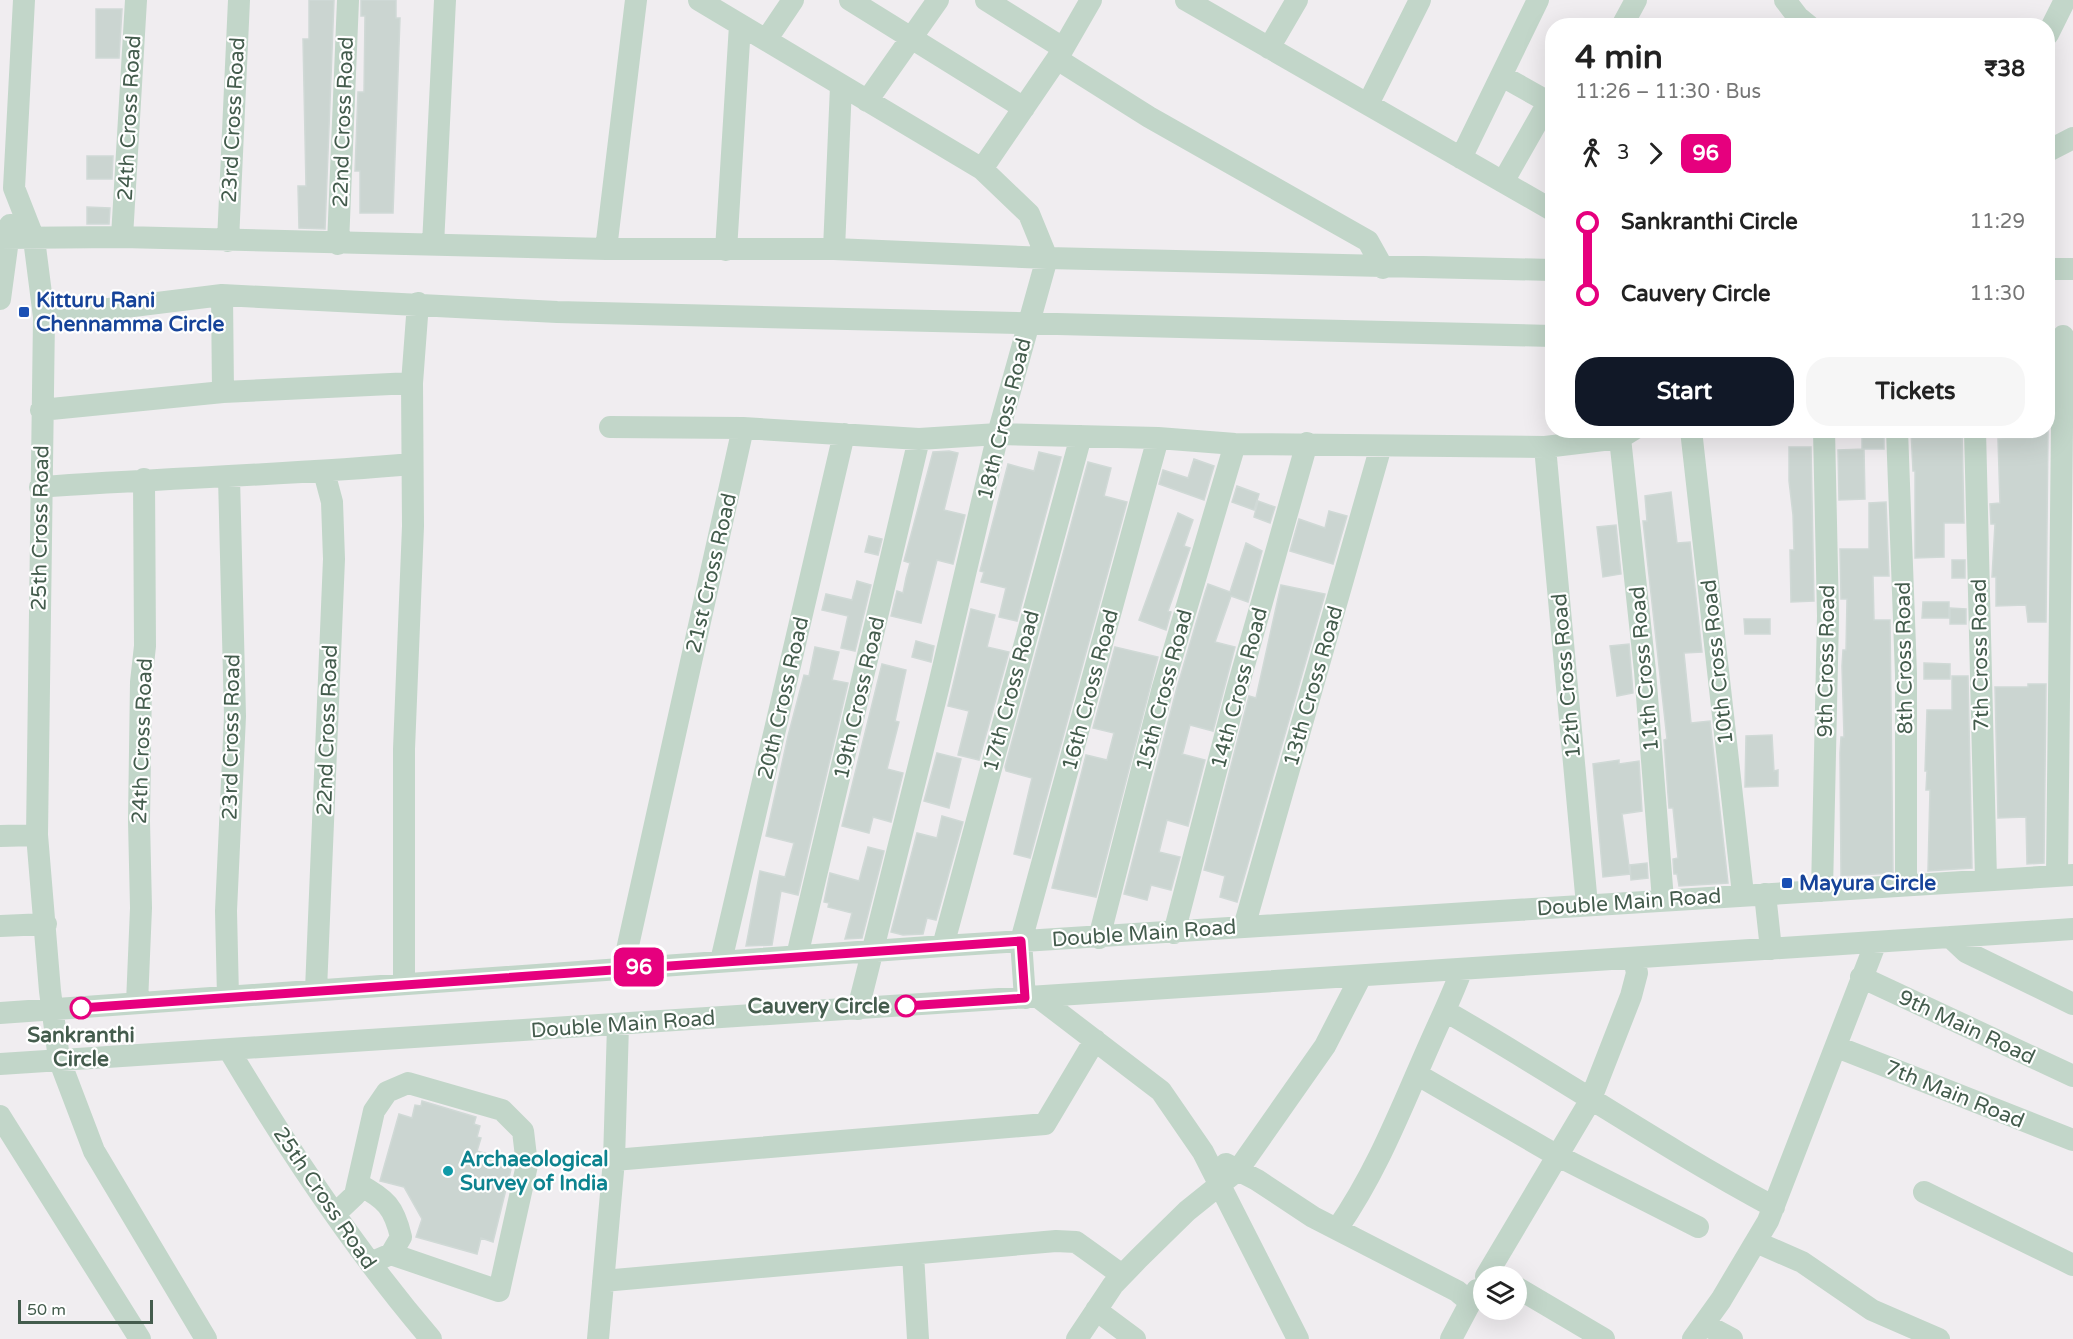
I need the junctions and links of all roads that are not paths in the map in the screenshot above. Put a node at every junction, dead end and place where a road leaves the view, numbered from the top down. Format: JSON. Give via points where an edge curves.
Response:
{"nodes":[{"id":1,"x":24,"y":0,"type":"edge"},
{"id":2,"x":136,"y":0,"type":"edge"},
{"id":3,"x":239,"y":0,"type":"edge"},
{"id":4,"x":348,"y":0,"type":"edge"},
{"id":5,"x":445,"y":0,"type":"edge"},
{"id":6,"x":636,"y":0,"type":"edge"},
{"id":7,"x":699,"y":0,"type":"edge"},
{"id":8,"x":793,"y":0,"type":"edge"},
{"id":9,"x":850,"y":0,"type":"edge"},
{"id":10,"x":938,"y":0,"type":"edge"},
{"id":11,"x":986,"y":0,"type":"edge"},
{"id":12,"x":1091,"y":0,"type":"edge"},
{"id":13,"x":1186,"y":0,"type":"edge"},
{"id":14,"x":1296,"y":0,"type":"edge"},
{"id":15,"x":1420,"y":0,"type":"edge"},
{"id":16,"x":1538,"y":0,"type":"edge"},
{"id":17,"x":2065,"y":0,"type":"edge"},
{"id":18,"x":2055,"y":20,"type":"edge"},
{"id":19,"x":740,"y":25,"type":"junction"},
{"id":20,"x":910,"y":39,"type":"junction"},
{"id":21,"x":766,"y":40,"type":"junction"},
{"id":22,"x":1269,"y":48,"type":"junction"},
{"id":23,"x":1060,"y":53,"type":"junction"},
{"id":24,"x":1502,"y":76,"type":"junction"},
{"id":25,"x":841,"y":86,"type":"junction"},
{"id":26,"x":1545,"y":99,"type":"edge"},
{"id":27,"x":867,"y":101,"type":"junction"},
{"id":28,"x":1368,"y":105,"type":"junction"},
{"id":29,"x":1024,"y":108,"type":"junction"},
{"id":30,"x":1545,"y":112,"type":"edge"},
{"id":31,"x":2073,"y":138,"type":"edge"},
{"id":32,"x":2055,"y":147,"type":"edge"},
{"id":33,"x":1461,"y":158,"type":"junction"},
{"id":34,"x":982,"y":169,"type":"junction"},
{"id":35,"x":1503,"y":182,"type":"junction"},
{"id":36,"x":14,"y":188,"type":"junction"},
{"id":37,"x":1545,"y":206,"type":"edge"},
{"id":38,"x":122,"y":237,"type":"junction"},
{"id":39,"x":4,"y":238,"type":"edge"},
{"id":40,"x":34,"y":239,"type":"junction"},
{"id":41,"x":228,"y":241,"type":"junction"},
{"id":42,"x":338,"y":244,"type":"junction"},
{"id":43,"x":433,"y":245,"type":"junction"},
{"id":44,"x":606,"y":249,"type":"junction"},
{"id":45,"x":834,"y":249,"type":"junction"},
{"id":46,"x":726,"y":250,"type":"junction"},
{"id":47,"x":1047,"y":258,"type":"junction"},
{"id":48,"x":1383,"y":268,"type":"junction"},
{"id":49,"x":2055,"y":269,"type":"edge"},
{"id":50,"x":1545,"y":270,"type":"edge"},
{"id":51,"x":2073,"y":270,"type":"edge"},
{"id":52,"x":0,"y":294,"type":"edge"},
{"id":53,"x":222,"y":295,"type":"junction"},
{"id":54,"x":0,"y":299,"type":"edge"},
{"id":55,"x":418,"y":303,"type":"junction"},
{"id":56,"x":44,"y":317,"type":"junction"},
{"id":57,"x":1028,"y":324,"type":"junction"},
{"id":58,"x":1545,"y":336,"type":"edge"},
{"id":59,"x":2061,"y":336,"type":"edge"},
{"id":60,"x":412,"y":383,"type":"junction"},
{"id":61,"x":223,"y":392,"type":"junction"},
{"id":62,"x":41,"y":410,"type":"junction"},
{"id":63,"x":610,"y":427,"type":"dead end"},
{"id":64,"x":743,"y":428,"type":"junction"},
{"id":65,"x":844,"y":434,"type":"junction"},
{"id":66,"x":998,"y":434,"type":"junction"},
{"id":67,"x":1082,"y":436,"type":"junction"},
{"id":68,"x":1158,"y":438,"type":"junction"},
{"id":69,"x":1602,"y":438,"type":"edge"},
{"id":70,"x":1627,"y":438,"type":"edge"},
{"id":71,"x":1692,"y":438,"type":"edge"},
{"id":72,"x":1824,"y":438,"type":"edge"},
{"id":73,"x":1897,"y":438,"type":"edge"},
{"id":74,"x":1975,"y":438,"type":"edge"},
{"id":75,"x":919,"y":439,"type":"junction"},
{"id":76,"x":1307,"y":443,"type":"junction"},
{"id":77,"x":1235,"y":444,"type":"junction"},
{"id":78,"x":1381,"y":446,"type":"junction"},
{"id":79,"x":1545,"y":447,"type":"junction"},
{"id":80,"x":412,"y":464,"type":"junction"},
{"id":81,"x":324,"y":472,"type":"junction"},
{"id":82,"x":229,"y":477,"type":"junction"},
{"id":83,"x":144,"y":479,"type":"junction"},
{"id":84,"x":40,"y":487,"type":"junction"},
{"id":85,"x":37,"y":835,"type":"junction"},
{"id":86,"x":0,"y":836,"type":"edge"},
{"id":87,"x":2065,"y":875,"type":"edge"},
{"id":88,"x":1986,"y":880,"type":"junction"},
{"id":89,"x":1906,"y":885,"type":"junction"},
{"id":90,"x":1822,"y":891,"type":"junction"},
{"id":91,"x":1754,"y":894,"type":"junction"},
{"id":92,"x":1663,"y":900,"type":"junction"},
{"id":93,"x":1587,"y":905,"type":"junction"},
{"id":94,"x":46,"y":924,"type":"junction"},
{"id":95,"x":0,"y":926,"type":"edge"},
{"id":96,"x":1244,"y":927,"type":"junction"},
{"id":97,"x":2073,"y":929,"type":"edge"},
{"id":98,"x":1174,"y":933,"type":"junction"},
{"id":99,"x":1950,"y":937,"type":"junction"},
{"id":100,"x":1099,"y":938,"type":"junction"},
{"id":101,"x":1021,"y":941,"type":"junction"},
{"id":102,"x":1876,"y":942,"type":"junction"},
{"id":103,"x":943,"y":946,"type":"junction"},
{"id":104,"x":1771,"y":949,"type":"junction"},
{"id":105,"x":873,"y":952,"type":"junction"},
{"id":106,"x":797,"y":956,"type":"junction"},
{"id":107,"x":1634,"y":958,"type":"junction"},
{"id":108,"x":721,"y":961,"type":"junction"},
{"id":109,"x":623,"y":968,"type":"junction"},
{"id":110,"x":1462,"y":969,"type":"junction"},
{"id":111,"x":1361,"y":976,"type":"junction"},
{"id":112,"x":1861,"y":977,"type":"junction"},
{"id":113,"x":404,"y":984,"type":"junction"},
{"id":114,"x":316,"y":990,"type":"junction"},
{"id":115,"x":228,"y":997,"type":"junction"},
{"id":116,"x":1031,"y":997,"type":"junction"},
{"id":117,"x":136,"y":1003,"type":"junction"},
{"id":118,"x":2073,"y":1005,"type":"edge"},
{"id":119,"x":858,"y":1009,"type":"junction"},
{"id":120,"x":54,"y":1010,"type":"junction"},
{"id":121,"x":1447,"y":1012,"type":"junction"},
{"id":122,"x":0,"y":1013,"type":"edge"},
{"id":123,"x":618,"y":1025,"type":"junction"},
{"id":124,"x":1095,"y":1040,"type":"junction"},
{"id":125,"x":1837,"y":1047,"type":"junction"},
{"id":126,"x":229,"y":1050,"type":"junction"},
{"id":127,"x":60,"y":1059,"type":"junction"},
{"id":128,"x":0,"y":1064,"type":"edge"},
{"id":129,"x":1418,"y":1075,"type":"junction"},
{"id":130,"x":2073,"y":1076,"type":"edge"},
{"id":131,"x":1590,"y":1101,"type":"junction"},
{"id":132,"x":0,"y":1116,"type":"edge"},
{"id":133,"x":2073,"y":1140,"type":"edge"},
{"id":134,"x":1203,"y":1152,"type":"junction"},
{"id":135,"x":1556,"y":1155,"type":"junction"},
{"id":136,"x":614,"y":1160,"type":"junction"},
{"id":137,"x":1238,"y":1170,"type":"junction"},
{"id":138,"x":358,"y":1184,"type":"junction"},
{"id":139,"x":1219,"y":1184,"type":"junction"},
{"id":140,"x":1924,"y":1192,"type":"dead end"},
{"id":141,"x":1774,"y":1207,"type":"junction"},
{"id":142,"x":336,"y":1214,"type":"junction"},
{"id":143,"x":1698,"y":1227,"type":"dead end"},
{"id":144,"x":1336,"y":1229,"type":"junction"},
{"id":145,"x":1756,"y":1242,"type":"junction"},
{"id":146,"x":391,"y":1254,"type":"junction"},
{"id":147,"x":913,"y":1254,"type":"junction"},
{"id":148,"x":370,"y":1263,"type":"junction"},
{"id":149,"x":2073,"y":1265,"type":"edge"},
{"id":150,"x":1495,"y":1266,"type":"edge"},
{"id":151,"x":1122,"y":1275,"type":"junction"},
{"id":152,"x":603,"y":1281,"type":"junction"},
{"id":153,"x":1527,"y":1294,"type":"edge"},
{"id":154,"x":1473,"y":1296,"type":"edge"},
{"id":155,"x":1469,"y":1301,"type":"junction"},
{"id":156,"x":1096,"y":1310,"type":"junction"},
{"id":157,"x":1699,"y":1331,"type":"edge"},
{"id":158,"x":1597,"y":1337,"type":"edge"},
{"id":159,"x":140,"y":1339,"type":"edge"},
{"id":160,"x":206,"y":1339,"type":"edge"},
{"id":161,"x":431,"y":1339,"type":"edge"},
{"id":162,"x":598,"y":1339,"type":"edge"},
{"id":163,"x":918,"y":1339,"type":"edge"},
{"id":164,"x":1077,"y":1339,"type":"edge"},
{"id":165,"x":1135,"y":1339,"type":"edge"},
{"id":166,"x":1298,"y":1339,"type":"edge"},
{"id":167,"x":1451,"y":1339,"type":"edge"},
{"id":168,"x":1731,"y":1339,"type":"edge"},
{"id":169,"x":1939,"y":1339,"type":"edge"}],
"edges":[{"from":1,"to":36,"type":"street","name":"25th Cross Road"},
{"from":2,"to":38,"type":"street","name":"24th Cross Road"},
{"from":3,"to":41,"type":"street","name":"23rd Cross Road"},
{"from":4,"to":42,"type":"street","name":"22nd Cross Road"},
{"from":5,"to":43,"type":"street"},
{"from":6,"to":44,"type":"street"},
{"from":7,"to":19,"type":"street"},
{"from":8,"to":21,"type":"street"},
{"from":9,"to":20,"type":"street"},
{"from":10,"to":20,"type":"street"},
{"from":11,"to":23,"type":"street"},
{"from":12,"to":23,"type":"street"},
{"from":13,"to":22,"type":"street"},
{"from":14,"to":22,"type":"street"},
{"from":15,"to":28,"type":"street"},
{"from":16,"to":24,"type":"street"},
{"from":17,"to":18,"type":"street"},
{"from":19,"to":21,"type":"street"},
{"from":19,"to":46,"type":"street"},
{"from":20,"to":27,"type":"street"},
{"from":20,"to":29,"type":"street"},
{"from":21,"to":25,"type":"street"},
{"from":22,"to":28,"type":"street"},
{"from":23,"to":29,"type":"street"},
{"from":23,"to":48,"type":"street","via":[[1149,117],[1368,241]]},
{"from":24,"to":26,"type":"street"},
{"from":24,"to":33,"type":"street"},
{"from":25,"to":27,"type":"street"},
{"from":25,"to":45,"type":"street"},
{"from":27,"to":34,"type":"street"},
{"from":28,"to":33,"type":"street"},
{"from":29,"to":34,"type":"street"},
{"from":30,"to":35,"type":"street"},
{"from":31,"to":32,"type":"street"},
{"from":33,"to":35,"type":"street"},
{"from":34,"to":47,"type":"street","via":[[1029,214]]},
{"from":35,"to":37,"type":"street"},
{"from":36,"to":39,"type":"street"},
{"from":36,"to":40,"type":"street","name":"25th Cross Road"},
{"from":38,"to":40,"type":"street"},
{"from":38,"to":41,"type":"street"},
{"from":39,"to":40,"type":"street"},
{"from":39,"to":52,"type":"street"},
{"from":40,"to":56,"type":"street","name":"25th Cross Road"},
{"from":41,"to":42,"type":"street"},
{"from":42,"to":43,"type":"street"},
{"from":43,"to":44,"type":"street"},
{"from":44,"to":46,"type":"street"},
{"from":45,"to":46,"type":"street"},
{"from":45,"to":47,"type":"street"},
{"from":47,"to":48,"type":"street"},
{"from":47,"to":57,"type":"street","name":"18th Cross Road"},
{"from":48,"to":50,"type":"street"},
{"from":49,"to":51,"type":"street"},
{"from":52,"to":54,"type":"street"},
{"from":53,"to":55,"type":"street"},
{"from":53,"to":56,"type":"street"},
{"from":53,"to":61,"type":"street"},
{"from":55,"to":57,"type":"street","via":[[557,312]]},
{"from":55,"to":60,"type":"street"},
{"from":56,"to":62,"type":"street","name":"25th Cross Road"},
{"from":57,"to":58,"type":"street"},
{"from":57,"to":66,"type":"street","name":"18th Cross Road"},
{"from":59,"to":87,"type":"street"},
{"from":60,"to":61,"type":"street"},
{"from":60,"to":80,"type":"street"},
{"from":61,"to":62,"type":"street"},
{"from":62,"to":84,"type":"street","name":"25th Cross Road"},
{"from":63,"to":64,"type":"street"},
{"from":64,"to":65,"type":"street"},
{"from":64,"to":109,"type":"street","name":"21st Cross Road"},
{"from":65,"to":75,"type":"street"},
{"from":65,"to":108,"type":"street","name":"20th Cross Road"},
{"from":66,"to":67,"type":"street"},
{"from":66,"to":75,"type":"street"},
{"from":66,"to":105,"type":"street","name":"18th Cross Road"},
{"from":67,"to":68,"type":"street"},
{"from":67,"to":103,"type":"street","name":"17th Cross Road"},
{"from":68,"to":77,"type":"street"},
{"from":68,"to":101,"type":"street","name":"16th Cross Road"},
{"from":69,"to":79,"type":"street"},
{"from":70,"to":92,"type":"street","name":"11th Cross Road"},
{"from":71,"to":91,"type":"street","name":"10th Cross Road"},
{"from":72,"to":90,"type":"street","name":"9th Cross Road","via":[[1828,616]]},
{"from":73,"to":89,"type":"street","name":"8th Cross Road","via":[[1906,674]]},
{"from":74,"to":88,"type":"street","name":"7th Cross Road"},
{"from":75,"to":106,"type":"street","name":"19th Cross Road"},
{"from":76,"to":77,"type":"street"},
{"from":76,"to":78,"type":"street"},
{"from":76,"to":98,"type":"street","name":"14th Cross Road"},
{"from":77,"to":100,"type":"street","name":"15th Cross Road","via":[[1163,687]]},
{"from":78,"to":79,"type":"street"},
{"from":78,"to":96,"type":"street","name":"13th Cross Road"},
{"from":79,"to":93,"type":"street","name":"12th Cross Road"},
{"from":80,"to":81,"type":"street"},
{"from":80,"to":113,"type":"street","via":[[414,526],[404,749]]},
{"from":81,"to":82,"type":"street"},
{"from":81,"to":114,"type":"street","name":"22nd Cross Road","via":[[332,502],[334,559]]},
{"from":82,"to":83,"type":"street"},
{"from":82,"to":115,"type":"street","name":"23rd Cross Road","via":[[235,716],[226,911]]},
{"from":83,"to":84,"type":"street"},
{"from":83,"to":117,"type":"street","name":"24th Cross Road","via":[[145,646],[141,682],[141,908]]},
{"from":84,"to":85,"type":"street","name":"25th Cross Road"},
{"from":85,"to":86,"type":"street"},
{"from":85,"to":94,"type":"street","name":"25th Cross Road"},
{"from":87,"to":88,"type":"street","name":"Double Main Road"},
{"from":88,"to":89,"type":"street","name":"Double Main Road"},
{"from":89,"to":90,"type":"street","name":"Double Main Road"},
{"from":90,"to":91,"type":"street","name":"Double Main Road"},
{"from":91,"to":92,"type":"street","name":"Double Main Road"},
{"from":91,"to":104,"type":"street","name":"10th Cross Road"},
{"from":92,"to":93,"type":"street","name":"Double Main Road"},
{"from":93,"to":96,"type":"street","name":"Double Main Road"},
{"from":94,"to":95,"type":"street"},
{"from":94,"to":120,"type":"street","name":"25th Cross Road"},
{"from":96,"to":98,"type":"street","name":"Double Main Road"},
{"from":97,"to":99,"type":"street","name":"Double Main Road"},
{"from":98,"to":100,"type":"street","name":"Double Main Road"},
{"from":99,"to":102,"type":"street","name":"Double Main Road"},
{"from":99,"to":118,"type":"street","via":[[1966,952]]},
{"from":100,"to":101,"type":"street","name":"Double Main Road"},
{"from":101,"to":103,"type":"street","name":"Double Main Road"},
{"from":101,"to":116,"type":"street","name":"16th Cross Road"},
{"from":102,"to":104,"type":"street","name":"Double Main Road"},
{"from":102,"to":112,"type":"street"},
{"from":103,"to":105,"type":"street","name":"Double Main Road"},
{"from":104,"to":107,"type":"street","name":"Double Main Road"},
{"from":105,"to":106,"type":"street","name":"Double Main Road"},
{"from":105,"to":119,"type":"street","name":"18th Cross Road"},
{"from":106,"to":108,"type":"street","name":"Double Main Road"},
{"from":107,"to":110,"type":"street","name":"Double Main Road"},
{"from":107,"to":131,"type":"street","via":[[1637,973],[1631,996]]},
{"from":108,"to":109,"type":"street","name":"Double Main Road"},
{"from":109,"to":113,"type":"street","name":"Double Main Road"},
{"from":110,"to":111,"type":"street","name":"Double Main Road"},
{"from":110,"to":121,"type":"street"},
{"from":111,"to":116,"type":"street","name":"Double Main Road"},
{"from":111,"to":137,"type":"street","via":[[1325,1046]]},
{"from":112,"to":125,"type":"street"},
{"from":112,"to":130,"type":"street","name":"9th Main Road"},
{"from":113,"to":114,"type":"street","name":"Double Main Road"},
{"from":114,"to":115,"type":"street","name":"Double Main Road"},
{"from":115,"to":117,"type":"street","name":"Double Main Road"},
{"from":116,"to":119,"type":"street","name":"Double Main Road"},
{"from":116,"to":124,"type":"street"},
{"from":117,"to":120,"type":"street","name":"Double Main Road"},
{"from":119,"to":123,"type":"street","name":"Double Main Road"},
{"from":120,"to":122,"type":"street","name":"Double Main Road"},
{"from":120,"to":127,"type":"street","name":"25th Cross Road"},
{"from":121,"to":129,"type":"street"},
{"from":121,"to":131,"type":"street","via":[[1528,1058]]},
{"from":123,"to":126,"type":"street","name":"Double Main Road"},
{"from":123,"to":136,"type":"street"},
{"from":124,"to":134,"type":"street","via":[[1161,1091]]},
{"from":124,"to":136,"type":"street","via":[[1045,1124]]},
{"from":125,"to":133,"type":"street","name":"7th Main Road"},
{"from":125,"to":141,"type":"street"},
{"from":126,"to":127,"type":"street","name":"Double Main Road"},
{"from":126,"to":142,"type":"street","name":"25th Cross Road"},
{"from":127,"to":128,"type":"street","name":"Double Main Road"},
{"from":127,"to":160,"type":"street","name":"25th Cross Road","via":[[94,1151]]},
{"from":129,"to":135,"type":"street"},
{"from":129,"to":144,"type":"street","via":[[1370,1177]]},
{"from":131,"to":135,"type":"street"},
{"from":131,"to":141,"type":"street"},
{"from":132,"to":159,"type":"street"},
{"from":134,"to":137,"type":"street"},
{"from":134,"to":139,"type":"street"},
{"from":135,"to":143,"type":"street"},
{"from":135,"to":150,"type":"street"},
{"from":136,"to":152,"type":"street"},
{"from":137,"to":139,"type":"street"},
{"from":137,"to":144,"type":"street"},
{"from":138,"to":142,"type":"street","via":[[356,1195]]},
{"from":138,"to":146,"type":"street","via":[[390,1204],[397,1218],[401,1237]]},
{"from":138,"to":146,"type":"street","via":[[374,1111],[387,1092],[408,1083],[502,1110],[523,1131],[527,1165],[498,1291]]},
{"from":139,"to":151,"type":"street"},
{"from":139,"to":166,"type":"street"},
{"from":140,"to":149,"type":"street"},
{"from":141,"to":145,"type":"street"},
{"from":142,"to":148,"type":"street","name":"25th Cross Road"},
{"from":144,"to":155,"type":"street","via":[[1457,1291]]},
{"from":145,"to":157,"type":"street"},
{"from":145,"to":169,"type":"street","via":[[1802,1262],[1872,1310]]},
{"from":146,"to":148,"type":"street"},
{"from":147,"to":151,"type":"street","via":[[1076,1242]]},
{"from":147,"to":152,"type":"street"},
{"from":147,"to":163,"type":"street"},
{"from":148,"to":161,"type":"street","name":"25th Cross Road"},
{"from":151,"to":156,"type":"street"},
{"from":152,"to":162,"type":"street"},
{"from":153,"to":158,"type":"street"},
{"from":154,"to":155,"type":"street"},
{"from":155,"to":167,"type":"street"},
{"from":156,"to":164,"type":"street"},
{"from":156,"to":165,"type":"street"},
{"from":157,"to":168,"type":"street"}]}
